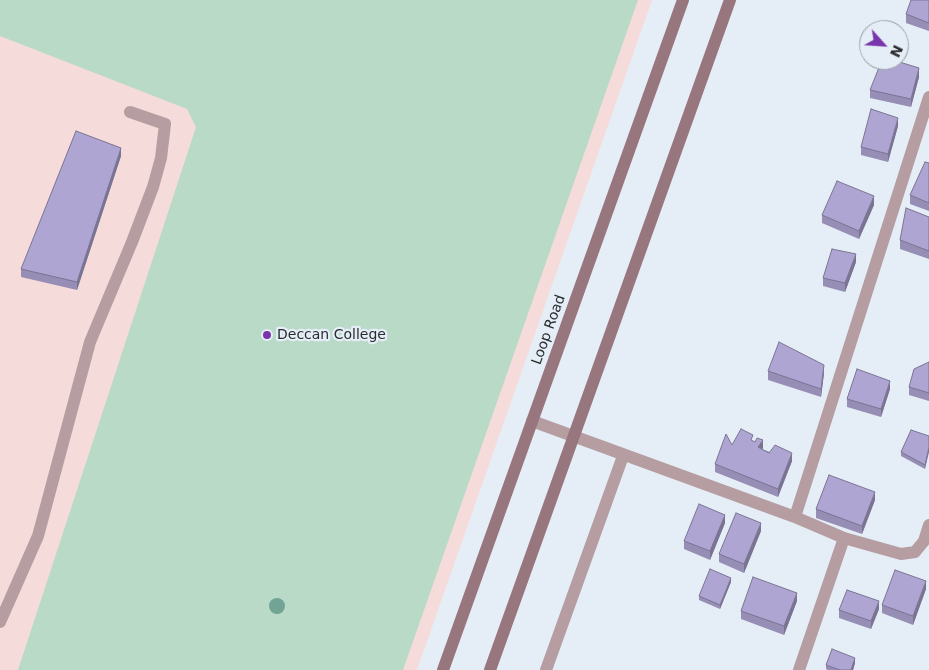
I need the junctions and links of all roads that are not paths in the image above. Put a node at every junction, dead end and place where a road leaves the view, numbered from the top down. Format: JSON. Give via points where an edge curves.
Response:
{"nodes":[{"id":1,"x":683,"y":0,"type":"edge"},
{"id":2,"x":730,"y":0,"type":"edge"},
{"id":3,"x":929,"y":97,"type":"edge"},
{"id":4,"x":130,"y":112,"type":"dead end"},
{"id":5,"x":532,"y":421,"type":"junction"},
{"id":6,"x":573,"y":438,"type":"junction"},
{"id":7,"x":624,"y":456,"type":"junction"},
{"id":8,"x":795,"y":517,"type":"junction"},
{"id":9,"x":929,"y":525,"type":"edge"},
{"id":10,"x":844,"y":538,"type":"junction"},
{"id":11,"x":0,"y":622,"type":"edge"},
{"id":12,"x":443,"y":670,"type":"edge"},
{"id":13,"x":490,"y":670,"type":"edge"},
{"id":14,"x":546,"y":670,"type":"edge"},
{"id":15,"x":800,"y":670,"type":"edge"}],
"edges":[{"from":1,"to":5,"type":"main road","name":"Loop Road"},
{"from":2,"to":6,"type":"main road"},
{"from":3,"to":8,"type":"street"},
{"from":4,"to":11,"type":"street","via":[[164,124],[161,158],[153,187],[90,342],[38,536]]},
{"from":5,"to":6,"type":"street"},
{"from":5,"to":12,"type":"main road","name":"Loop Road"},
{"from":6,"to":7,"type":"street"},
{"from":6,"to":13,"type":"main road"},
{"from":7,"to":8,"type":"street"},
{"from":7,"to":14,"type":"street"},
{"from":8,"to":10,"type":"street"},
{"from":9,"to":10,"type":"street","via":[[924,542],[915,552],[901,554]]},
{"from":10,"to":15,"type":"street"}]}
